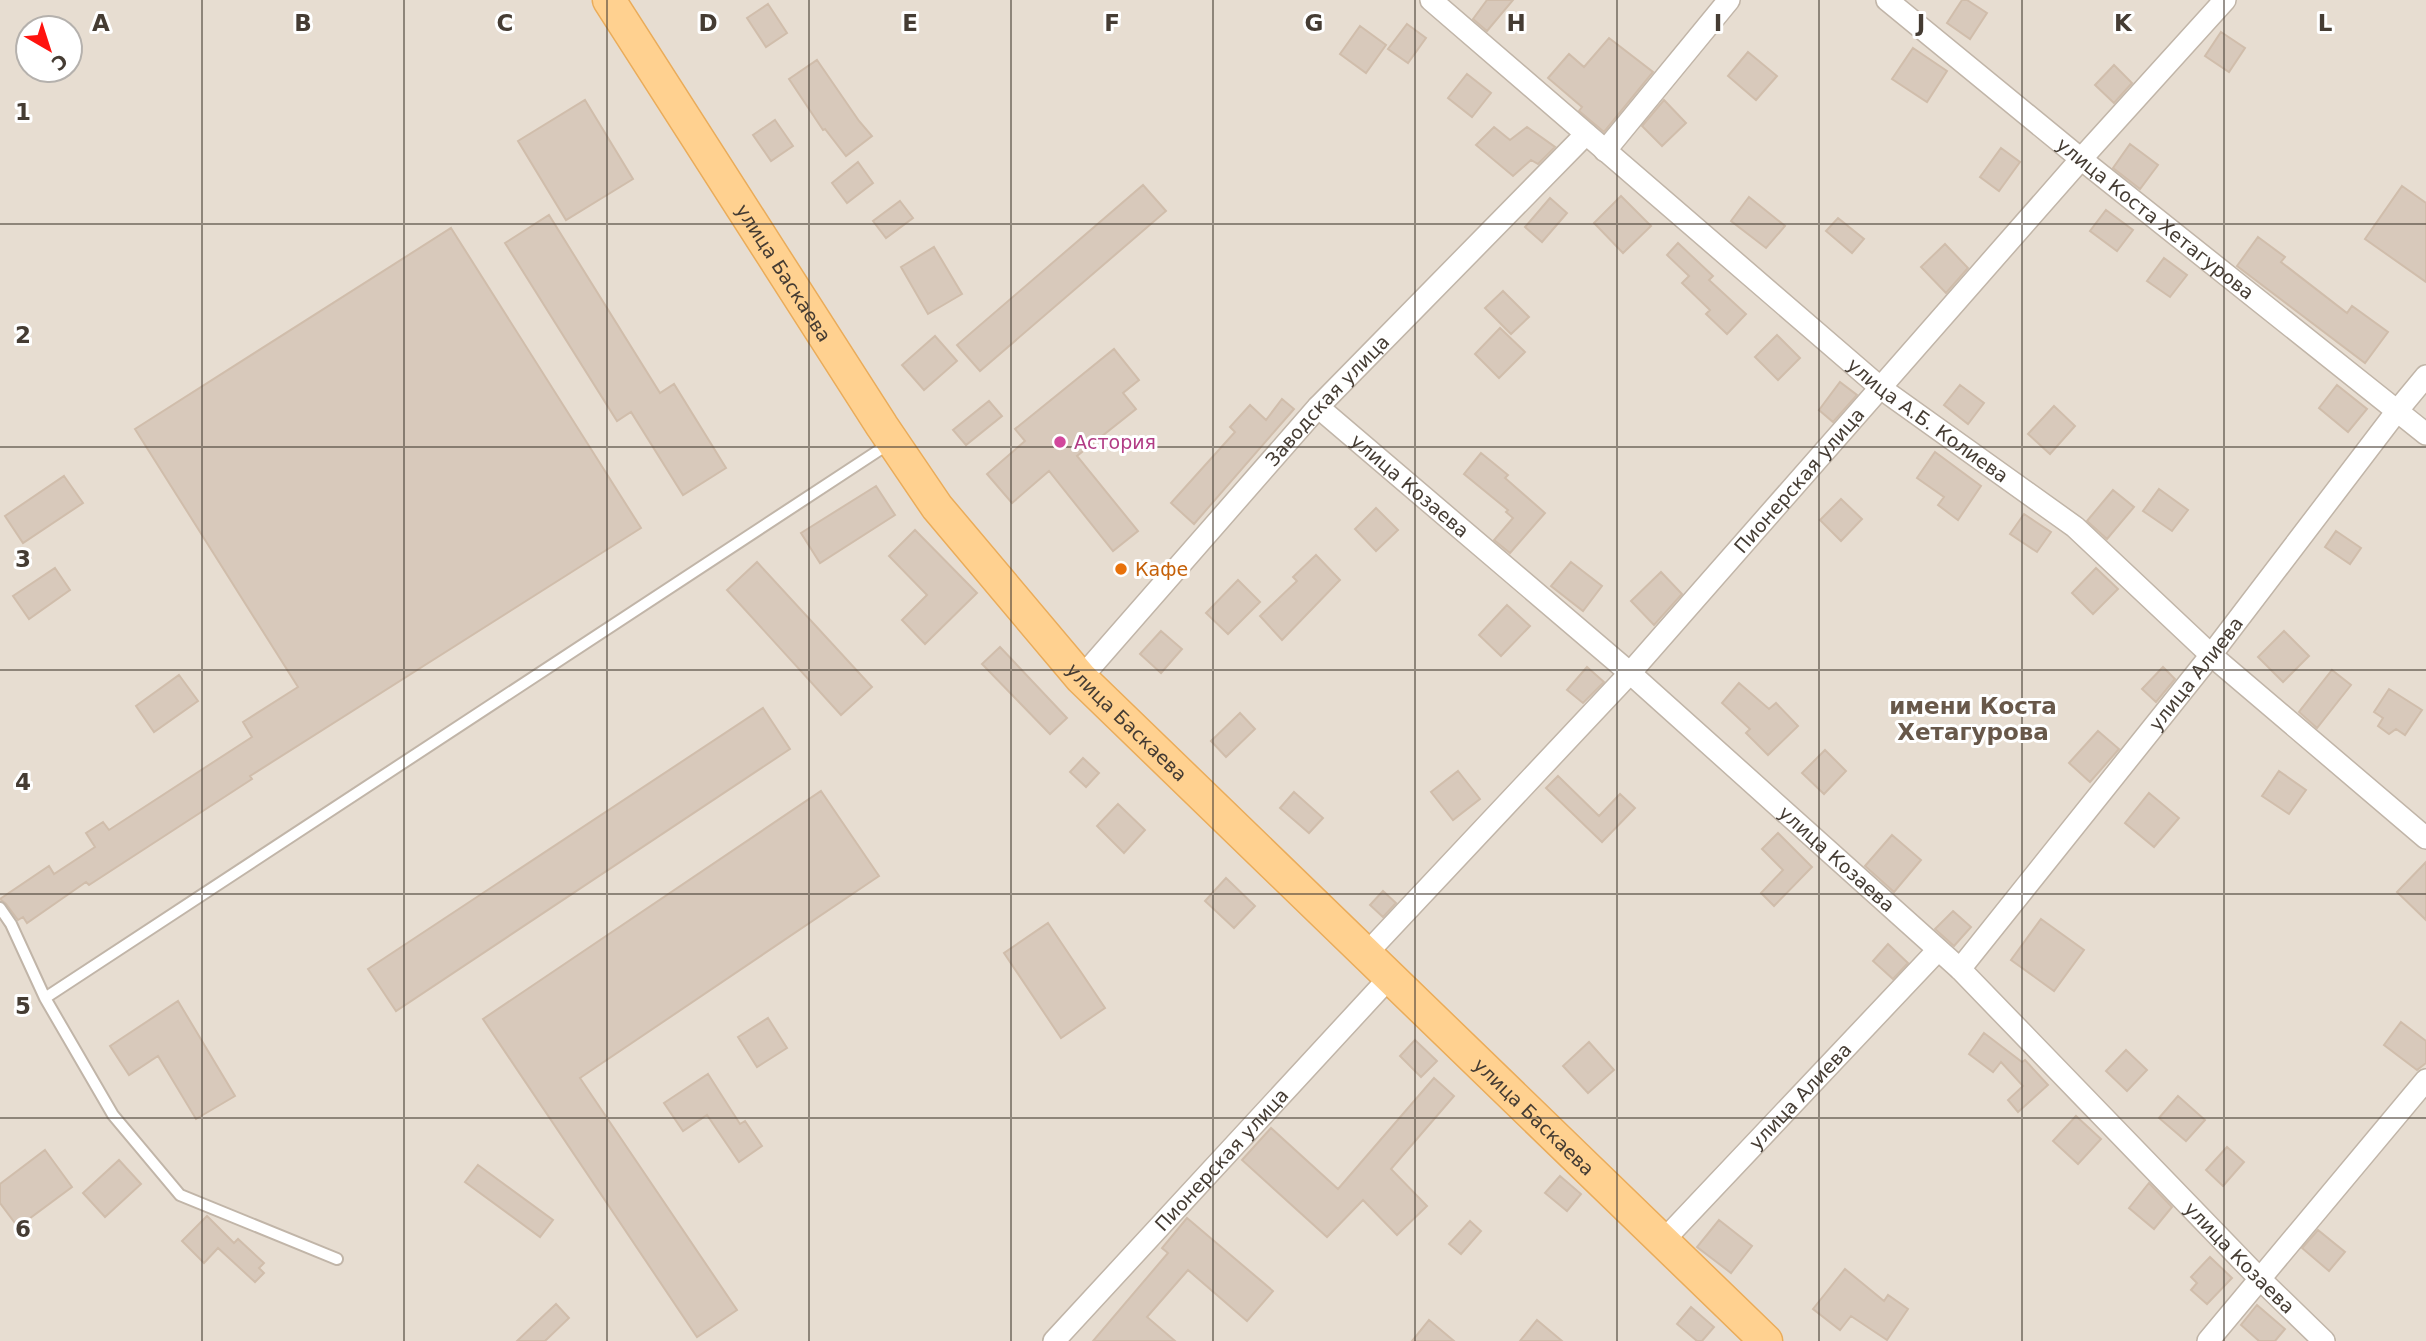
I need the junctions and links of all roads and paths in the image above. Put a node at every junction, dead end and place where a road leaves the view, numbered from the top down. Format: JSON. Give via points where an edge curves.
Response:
{"nodes":[{"id":1,"x":608,"y":0,"type":"edge"},
{"id":2,"x":1431,"y":0,"type":"edge"},
{"id":3,"x":1729,"y":0,"type":"edge"},
{"id":4,"x":1887,"y":0,"type":"edge"},
{"id":5,"x":2225,"y":0,"type":"edge"},
{"id":6,"x":1586,"y":134,"type":"junction"},
{"id":7,"x":1605,"y":151,"type":"junction"},
{"id":8,"x":2081,"y":159,"type":"junction"},
{"id":9,"x":2426,"y":376,"type":"edge"},
{"id":10,"x":1881,"y":389,"type":"junction"},
{"id":11,"x":1318,"y":407,"type":"junction"},
{"id":12,"x":2397,"y":411,"type":"junction"},
{"id":13,"x":2426,"y":434,"type":"edge"},
{"id":14,"x":892,"y":441,"type":"junction"},
{"id":15,"x":2211,"y":656,"type":"junction"},
{"id":16,"x":1630,"y":673,"type":"junction"},
{"id":17,"x":1081,"y":678,"type":"junction"},
{"id":18,"x":2426,"y":838,"type":"edge"},
{"id":19,"x":0,"y":908,"type":"edge"},
{"id":20,"x":1938,"y":950,"type":"junction"},
{"id":21,"x":1366,"y":954,"type":"junction"},
{"id":22,"x":1960,"y":969,"type":"junction"},
{"id":23,"x":1390,"y":977,"type":"junction"},
{"id":24,"x":45,"y":998,"type":"junction"},
{"id":25,"x":2426,"y":1080,"type":"edge"},
{"id":26,"x":1662,"y":1242,"type":"junction"},
{"id":27,"x":337,"y":1259,"type":"dead end"},
{"id":28,"x":2260,"y":1279,"type":"junction"},
{"id":29,"x":1054,"y":1341,"type":"edge"},
{"id":30,"x":1766,"y":1341,"type":"edge"},
{"id":31,"x":2208,"y":1341,"type":"edge"},
{"id":32,"x":2324,"y":1341,"type":"edge"}],
"edges":[{"from":1,"to":14,"type":"main road","name":"улица Баскаева"},
{"from":2,"to":6,"type":"street","name":"улица А.Б. Колиева"},
{"from":3,"to":7,"type":"street"},
{"from":4,"to":8,"type":"street","name":"улица Коста Хетагурова"},
{"from":5,"to":8,"type":"street","name":"Пионерская улица"},
{"from":6,"to":7,"type":"street","name":"улица А.Б. Колиева"},
{"from":6,"to":11,"type":"street","name":"Заводская улица"},
{"from":7,"to":10,"type":"street","name":"улица А.Б. Колиева"},
{"from":8,"to":10,"type":"street","name":"Пионерская улица"},
{"from":8,"to":12,"type":"street","name":"улица Коста Хетагурова"},
{"from":9,"to":12,"type":"street","name":"улица Алиева"},
{"from":10,"to":15,"type":"street","name":"улица А.Б. Колиева","via":[[2075,527]]},
{"from":10,"to":16,"type":"street","name":"Пионерская улица"},
{"from":11,"to":16,"type":"street","name":"улица Козаева"},
{"from":11,"to":17,"type":"street","name":"Заводская улица"},
{"from":12,"to":13,"type":"street","name":"улица Коста Хетагурова"},
{"from":12,"to":15,"type":"street","name":"улица Алиева"},
{"from":14,"to":17,"type":"main road","name":"улица Баскаева","via":[[937,507]]},
{"from":14,"to":24,"type":"lane"},
{"from":15,"to":18,"type":"street","name":"улица А.Б. Колиева"},
{"from":15,"to":22,"type":"street","name":"улица Алиева"},
{"from":16,"to":20,"type":"street","name":"улица Козаева"},
{"from":16,"to":21,"type":"street","name":"Пионерская улица"},
{"from":17,"to":21,"type":"main road","name":"улица Баскаева"},
{"from":19,"to":24,"type":"lane"},
{"from":20,"to":22,"type":"street","name":"улица Козаева"},
{"from":20,"to":26,"type":"street","name":"улица Алиева"},
{"from":21,"to":23,"type":"main road","name":"улица Баскаева"},
{"from":22,"to":28,"type":"street","name":"улица Козаева"},
{"from":23,"to":26,"type":"main road","name":"улица Баскаева"},
{"from":23,"to":29,"type":"street","name":"Пионерская улица"},
{"from":24,"to":27,"type":"lane","via":[[113,1115],[180,1195]]},
{"from":25,"to":28,"type":"street"},
{"from":26,"to":30,"type":"main road","name":"улица Баскаева"},
{"from":28,"to":31,"type":"street"},
{"from":28,"to":32,"type":"street","name":"улица Козаева"}]}
